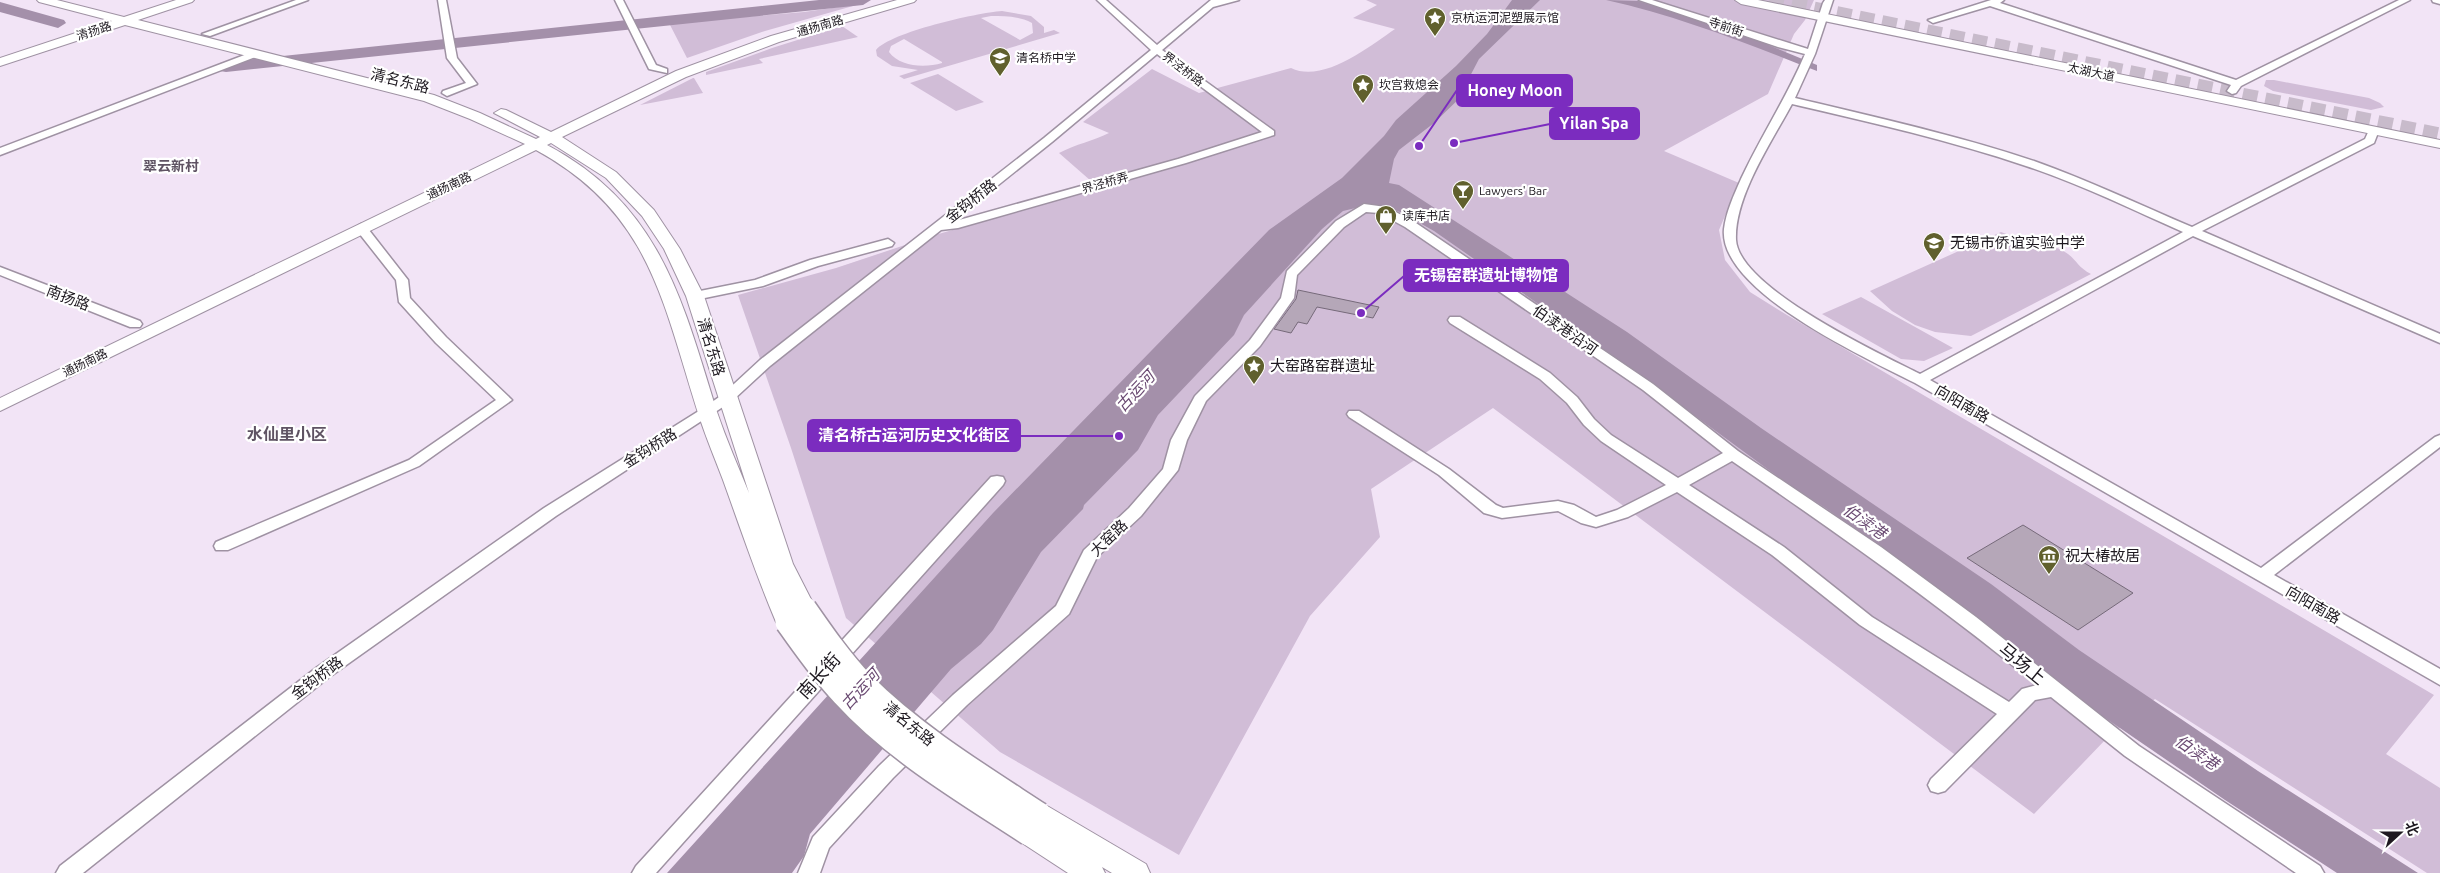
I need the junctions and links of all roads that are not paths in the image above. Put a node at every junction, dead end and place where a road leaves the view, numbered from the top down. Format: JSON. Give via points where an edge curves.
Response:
{"nodes":[{"id":1,"x":43,"y":0,"type":"edge"},
{"id":2,"x":73,"y":0,"type":"edge"},
{"id":3,"x":174,"y":0,"type":"edge"},
{"id":4,"x":188,"y":0,"type":"edge"},
{"id":5,"x":304,"y":0,"type":"edge"},
{"id":6,"x":442,"y":0,"type":"edge"},
{"id":7,"x":619,"y":0,"type":"edge"},
{"id":8,"x":886,"y":0,"type":"edge"},
{"id":9,"x":910,"y":0,"type":"edge"},
{"id":10,"x":1100,"y":0,"type":"edge"},
{"id":11,"x":1235,"y":0,"type":"edge"},
{"id":12,"x":1643,"y":0,"type":"edge"},
{"id":13,"x":1741,"y":0,"type":"edge"},
{"id":14,"x":1779,"y":0,"type":"edge"},
{"id":15,"x":2406,"y":0,"type":"edge"},
{"id":16,"x":2436,"y":0,"type":"edge"},
{"id":17,"x":2440,"y":1,"type":"edge"},
{"id":18,"x":1213,"y":2,"type":"edge"},
{"id":19,"x":1996,"y":2,"type":"edge"},
{"id":20,"x":1826,"y":9,"type":"edge"},
{"id":21,"x":126,"y":18,"type":"junction"},
{"id":22,"x":1932,"y":20,"type":"dead end"},
{"id":23,"x":207,"y":34,"type":"junction"},
{"id":24,"x":1158,"y":50,"type":"junction"},
{"id":25,"x":1809,"y":53,"type":"junction"},
{"id":26,"x":262,"y":56,"type":"junction"},
{"id":27,"x":0,"y":57,"type":"edge"},
{"id":28,"x":0,"y":62,"type":"edge"},
{"id":29,"x":664,"y":71,"type":"junction"},
{"id":30,"x":2234,"y":87,"type":"junction"},
{"id":31,"x":447,"y":93,"type":"junction"},
{"id":32,"x":1789,"y":100,"type":"junction"},
{"id":33,"x":2374,"y":130,"type":"junction"},
{"id":34,"x":1270,"y":133,"type":"joint"},
{"id":35,"x":2440,"y":133,"type":"edge"},
{"id":36,"x":536,"y":137,"type":"junction"},
{"id":37,"x":2440,"y":144,"type":"edge"},
{"id":38,"x":0,"y":152,"type":"edge"},
{"id":39,"x":1364,"y":208,"type":"joint"},
{"id":40,"x":938,"y":227,"type":"junction"},
{"id":41,"x":361,"y":228,"type":"junction"},
{"id":42,"x":2192,"y":232,"type":"junction"},
{"id":43,"x":888,"y":243,"type":"dead end"},
{"id":44,"x":0,"y":271,"type":"edge"},
{"id":45,"x":695,"y":296,"type":"junction"},
{"id":46,"x":1455,"y":320,"type":"dead end"},
{"id":47,"x":136,"y":324,"type":"junction"},
{"id":48,"x":2440,"y":339,"type":"edge"},
{"id":49,"x":1920,"y":380,"type":"junction"},
{"id":50,"x":0,"y":390,"type":"edge"},
{"id":51,"x":727,"y":398,"type":"junction"},
{"id":52,"x":0,"y":405,"type":"edge"},
{"id":53,"x":707,"y":412,"type":"junction"},
{"id":54,"x":1354,"y":414,"type":"dead end"},
{"id":55,"x":2440,"y":440,"type":"edge"},
{"id":56,"x":1733,"y":454,"type":"junction"},
{"id":57,"x":997,"y":481,"type":"dead end"},
{"id":58,"x":1677,"y":484,"type":"junction"},
{"id":59,"x":222,"y":546,"type":"dead end"},
{"id":60,"x":2261,"y":576,"type":"junction"},
{"id":61,"x":796,"y":616,"type":"junction"},
{"id":62,"x":2440,"y":678,"type":"edge"},
{"id":63,"x":2054,"y":689,"type":"junction"},
{"id":64,"x":2011,"y":713,"type":"junction"},
{"id":65,"x":1938,"y":784,"type":"dead end"},
{"id":66,"x":1034,"y":824,"type":"junction"},
{"id":67,"x":67,"y":873,"type":"edge"},
{"id":68,"x":642,"y":873,"type":"edge"},
{"id":69,"x":809,"y":873,"type":"edge"},
{"id":70,"x":1091,"y":873,"type":"edge"},
{"id":71,"x":1136,"y":873,"type":"edge"},
{"id":72,"x":2313,"y":873,"type":"edge"}],
"edges":[{"from":1,"to":21,"type":"main road"},
{"from":2,"to":21,"type":"main road"},
{"from":3,"to":21,"type":"main road","name":"清扬路"},
{"from":4,"to":21,"type":"main road","name":"清扬路"},
{"from":5,"to":23,"type":"street"},
{"from":6,"to":31,"type":"street","via":[[452,58],[472,84]]},
{"from":7,"to":29,"type":"street","via":[[652,67]]},
{"from":8,"to":29,"type":"main road","name":"通扬南路","via":[[766,34]]},
{"from":9,"to":36,"type":"main road","name":"通扬南路","via":[[726,56]]},
{"from":10,"to":24,"type":"street","name":"界泾桥路"},
{"from":11,"to":18,"type":"street"},
{"from":12,"to":25,"type":"street","name":"寺前街"},
{"from":13,"to":20,"type":"main road","name":"太湖大道"},
{"from":14,"to":20,"type":"main road","name":"太湖大道"},
{"from":15,"to":30,"type":"street"},
{"from":16,"to":17,"type":"street"},
{"from":18,"to":24,"type":"street","name":"金钩桥路"},
{"from":19,"to":22,"type":"street"},
{"from":19,"to":30,"type":"street"},
{"from":20,"to":25,"type":"street","name":"向阳南路"},
{"from":20,"to":30,"type":"main road","name":"太湖大道"},
{"from":20,"to":33,"type":"main road","name":"太湖大道"},
{"from":21,"to":23,"type":"main road","name":"清名东路"},
{"from":21,"to":26,"type":"main road","name":"清名东路"},
{"from":21,"to":27,"type":"main road","name":"清扬路"},
{"from":21,"to":28,"type":"main road","name":"清扬路"},
{"from":23,"to":31,"type":"main road","name":"清名东路"},
{"from":24,"to":34,"type":"street","name":"界泾桥路"},
{"from":24,"to":40,"type":"street","name":"金钩桥路"},
{"from":25,"to":32,"type":"street","name":"向阳南路"},
{"from":26,"to":36,"type":"main road","name":"清名东路","via":[[429,98]]},
{"from":26,"to":38,"type":"street"},
{"from":29,"to":36,"type":"main road","name":"通扬南路"},
{"from":30,"to":35,"type":"main road","name":"太湖大道"},
{"from":31,"to":36,"type":"main road","name":"清名东路"},
{"from":32,"to":42,"type":"street","via":[[1962,141],[2015,158]]},
{"from":32,"to":49,"type":"street","name":"向阳南路","via":[[1765,140],[1733,212],[1730,243],[1752,279],[1771,294]]},
{"from":33,"to":37,"type":"main road","name":"太湖大道"},
{"from":33,"to":42,"type":"street","via":[[2370,141]]},
{"from":34,"to":40,"type":"street","name":"界泾桥弄"},
{"from":36,"to":41,"type":"main road","name":"通扬南路"},
{"from":36,"to":45,"type":"main road","name":"清名东路","via":[[593,161],[624,186],[648,213],[672,249]]},
{"from":36,"to":47,"type":"main road","name":"通扬南路"},
{"from":36,"to":53,"type":"main road","name":"清名东路","via":[[609,196],[653,254],[696,367]]},
{"from":39,"to":56,"type":"street","name":"伯渎港沿河","via":[[1391,213],[1488,277],[1648,387]]},
{"from":39,"to":69,"type":"street","name":"大窑路","via":[[1340,224],[1291,274],[1287,298],[1255,343],[1200,400],[1179,440],[1170,470],[1135,512],[1090,554],[1063,610],[960,700],[886,772],[820,843]]},
{"from":40,"to":51,"type":"street","name":"金钩桥路","via":[[766,363]]},
{"from":41,"to":52,"type":"main road","name":"通扬南路"},
{"from":41,"to":59,"type":"street","via":[[402,280],[404,299],[441,340],[505,400],[414,463]]},
{"from":42,"to":48,"type":"street"},
{"from":42,"to":49,"type":"street"},
{"from":43,"to":45,"type":"street","via":[[758,283]]},
{"from":44,"to":47,"type":"street","name":"南扬路"},
{"from":45,"to":51,"type":"main road","name":"清名东路"},
{"from":46,"to":58,"type":"street","via":[[1545,376],[1606,438]]},
{"from":47,"to":50,"type":"main road","name":"通扬南路"},
{"from":49,"to":60,"type":"street","name":"向阳南路"},
{"from":51,"to":53,"type":"street","name":"金钩桥路"},
{"from":51,"to":61,"type":"main road","name":"清名东路"},
{"from":53,"to":61,"type":"main road","name":"清名东路","via":[[770,583]]},
{"from":53,"to":67,"type":"street","name":"金钩桥路","via":[[550,512],[322,673]]},
{"from":54,"to":58,"type":"street","via":[[1444,472],[1490,509],[1502,513],[1558,506],[1599,522]]},
{"from":55,"to":60,"type":"street"},
{"from":56,"to":58,"type":"street"},
{"from":56,"to":63,"type":"street","name":"马场上","via":[[1875,551],[1970,621]]},
{"from":57,"to":68,"type":"street","name":"南长街"},
{"from":58,"to":64,"type":"street","via":[[1778,551],[1866,621]]},
{"from":60,"to":62,"type":"street","name":"向阳南路"},
{"from":61,"to":66,"type":"main road","name":"清名东路","bridge":true,"via":[[824,672],[868,717],[917,757]]},
{"from":63,"to":64,"type":"street","via":[[2029,694]]},
{"from":63,"to":72,"type":"street","name":"马场上","via":[[2132,751]]},
{"from":64,"to":65,"type":"street"},
{"from":66,"to":70,"type":"main road","name":"清名东路"},
{"from":66,"to":71,"type":"main road","name":"清名东路"}]}
